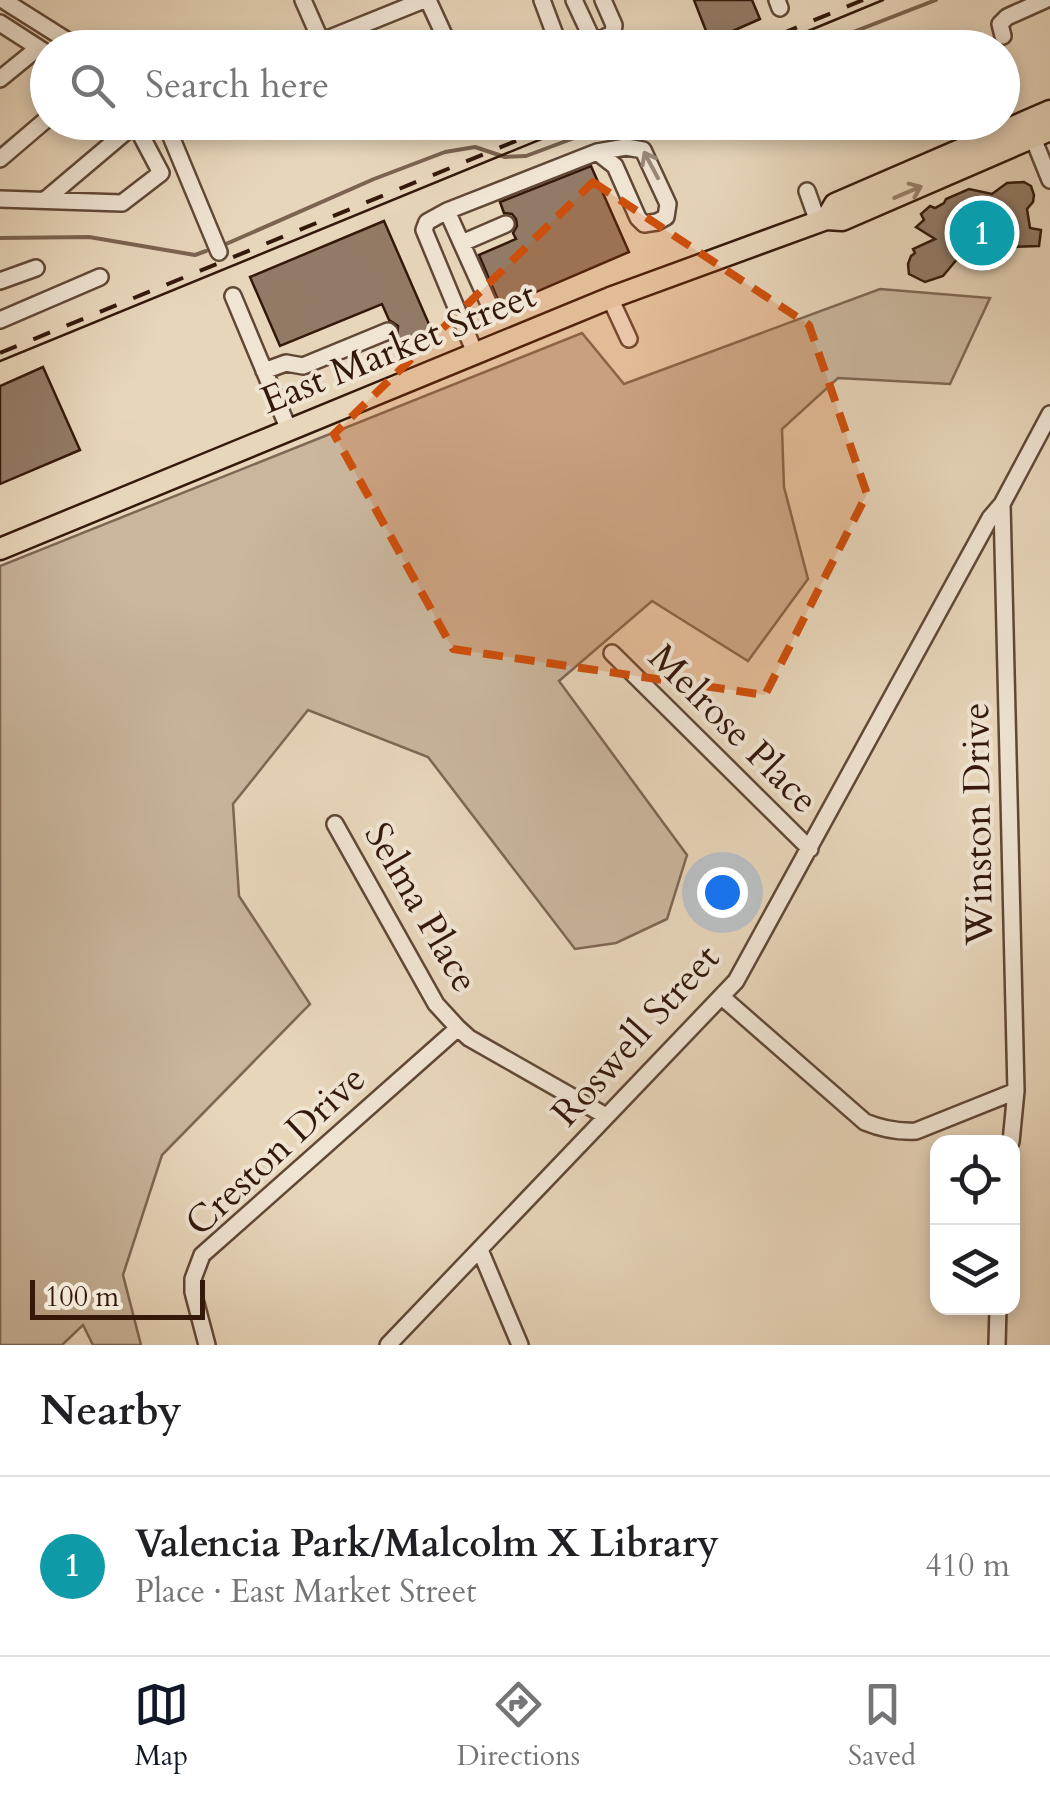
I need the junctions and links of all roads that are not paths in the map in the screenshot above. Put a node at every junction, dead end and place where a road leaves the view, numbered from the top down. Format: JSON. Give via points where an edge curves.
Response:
{"nodes":[{"id":1,"x":302,"y":0,"type":"edge"},
{"id":2,"x":425,"y":0,"type":"edge"},
{"id":3,"x":542,"y":0,"type":"edge"},
{"id":4,"x":574,"y":0,"type":"edge"},
{"id":5,"x":603,"y":0,"type":"edge"},
{"id":6,"x":1045,"y":0,"type":"edge"},
{"id":7,"x":3,"y":5,"type":"edge"},
{"id":8,"x":0,"y":23,"type":"edge"},
{"id":9,"x":47,"y":30,"type":"edge"},
{"id":10,"x":316,"y":30,"type":"edge"},
{"id":11,"x":349,"y":30,"type":"edge"},
{"id":12,"x":441,"y":30,"type":"edge"},
{"id":13,"x":553,"y":30,"type":"edge"},
{"id":14,"x":588,"y":30,"type":"edge"},
{"id":15,"x":613,"y":30,"type":"edge"},
{"id":16,"x":1002,"y":30,"type":"edge"},
{"id":17,"x":30,"y":43,"type":"edge"},
{"id":18,"x":30,"y":59,"type":"edge"},
{"id":19,"x":0,"y":79,"type":"edge"},
{"id":20,"x":1050,"y":111,"type":"edge"},
{"id":21,"x":1036,"y":130,"type":"edge"},
{"id":22,"x":30,"y":133,"type":"edge"},
{"id":23,"x":115,"y":140,"type":"edge"},
{"id":24,"x":144,"y":140,"type":"edge"},
{"id":25,"x":172,"y":140,"type":"edge"},
{"id":26,"x":1014,"y":140,"type":"edge"},
{"id":27,"x":597,"y":152,"type":"junction"},
{"id":28,"x":0,"y":158,"type":"edge"},
{"id":29,"x":1050,"y":180,"type":"edge"},
{"id":30,"x":807,"y":191,"type":"dead end"},
{"id":31,"x":0,"y":200,"type":"edge"},
{"id":32,"x":44,"y":200,"type":"junction"},
{"id":33,"x":448,"y":212,"type":"junction"},
{"id":34,"x":822,"y":220,"type":"junction"},
{"id":35,"x":506,"y":224,"type":"dead end"},
{"id":36,"x":462,"y":243,"type":"junction"},
{"id":37,"x":219,"y":252,"type":"dead end"},
{"id":38,"x":36,"y":268,"type":"dead end"},
{"id":39,"x":100,"y":276,"type":"dead end"},
{"id":40,"x":0,"y":280,"type":"edge"},
{"id":41,"x":233,"y":296,"type":"dead end"},
{"id":42,"x":610,"y":298,"type":"junction"},
{"id":43,"x":488,"y":302,"type":"dead end"},
{"id":44,"x":0,"y":320,"type":"edge"},
{"id":45,"x":388,"y":331,"type":"dead end"},
{"id":46,"x":628,"y":339,"type":"dead end"},
{"id":47,"x":476,"y":353,"type":"junction"},
{"id":48,"x":264,"y":371,"type":"junction"},
{"id":49,"x":1050,"y":414,"type":"edge"},
{"id":50,"x":289,"y":430,"type":"junction"},
{"id":51,"x":1002,"y":504,"type":"junction"},
{"id":52,"x":0,"y":550,"type":"edge"},
{"id":53,"x":612,"y":653,"type":"dead end"},
{"id":54,"x":335,"y":824,"type":"dead end"},
{"id":55,"x":810,"y":849,"type":"junction"},
{"id":56,"x":722,"y":998,"type":"junction"},
{"id":57,"x":458,"y":1028,"type":"junction"},
{"id":58,"x":1016,"y":1091,"type":"junction"},
{"id":59,"x":606,"y":1116,"type":"junction"},
{"id":60,"x":1013,"y":1135,"type":"edge"},
{"id":61,"x":480,"y":1250,"type":"junction"},
{"id":62,"x":998,"y":1315,"type":"edge"},
{"id":63,"x":207,"y":1345,"type":"edge"},
{"id":64,"x":388,"y":1345,"type":"edge"},
{"id":65,"x":520,"y":1345,"type":"edge"},
{"id":66,"x":997,"y":1345,"type":"edge"}],
"edges":[{"from":1,"to":10,"type":"street"},
{"from":2,"to":11,"type":"street"},
{"from":2,"to":12,"type":"street"},
{"from":3,"to":13,"type":"street"},
{"from":4,"to":14,"type":"street"},
{"from":5,"to":15,"type":"street"},
{"from":6,"to":16,"type":"street","via":[[1007,18]]},
{"from":7,"to":9,"type":"street"},
{"from":8,"to":17,"type":"street"},
{"from":18,"to":19,"type":"street"},
{"from":20,"to":21,"type":"main road","name":"East Market Street"},
{"from":21,"to":29,"type":"street"},
{"from":22,"to":28,"type":"street"},
{"from":23,"to":32,"type":"street"},
{"from":24,"to":32,"type":"street","via":[[160,176],[122,204]]},
{"from":25,"to":37,"type":"street"},
{"from":26,"to":34,"type":"main road","name":"East Market Street","via":[[842,220]]},
{"from":27,"to":27,"type":"street","one_way":true,"via":[[614,166],[644,224],[666,218],[668,204],[643,150]]},
{"from":27,"to":33,"type":"street"},
{"from":30,"to":34,"type":"street"},
{"from":31,"to":32,"type":"street"},
{"from":33,"to":36,"type":"street"},
{"from":33,"to":47,"type":"street","via":[[424,230]]},
{"from":34,"to":42,"type":"main road","name":"East Market Street"},
{"from":35,"to":36,"type":"street"},
{"from":36,"to":43,"type":"street"},
{"from":38,"to":40,"type":"street"},
{"from":39,"to":44,"type":"street"},
{"from":41,"to":48,"type":"street"},
{"from":42,"to":46,"type":"street"},
{"from":42,"to":47,"type":"main road","name":"East Market Street"},
{"from":45,"to":48,"type":"street","via":[[304,366],[286,363]]},
{"from":47,"to":50,"type":"main road","name":"East Market Street"},
{"from":48,"to":50,"type":"street"},
{"from":49,"to":51,"type":"street","name":"Roswell Street"},
{"from":50,"to":52,"type":"main road","name":"East Market Street"},
{"from":51,"to":55,"type":"street","name":"Roswell Street"},
{"from":51,"to":58,"type":"street","name":"Winston Drive"},
{"from":53,"to":55,"type":"street","name":"Melrose Place"},
{"from":54,"to":57,"type":"street","name":"Selma Place","via":[[436,1004]]},
{"from":55,"to":56,"type":"street","name":"Roswell Street"},
{"from":56,"to":58,"type":"street","via":[[876,1126],[916,1131]]},
{"from":56,"to":59,"type":"street","name":"Roswell Street"},
{"from":57,"to":59,"type":"street","name":"Selma Place"},
{"from":57,"to":63,"type":"street","name":"Creston Drive","via":[[202,1255],[193,1292]]},
{"from":58,"to":60,"type":"street","name":"Winston Drive"},
{"from":59,"to":61,"type":"street","name":"Roswell Street"},
{"from":61,"to":64,"type":"street","name":"Roswell Street"},
{"from":61,"to":65,"type":"street"},
{"from":62,"to":66,"type":"street"}]}
